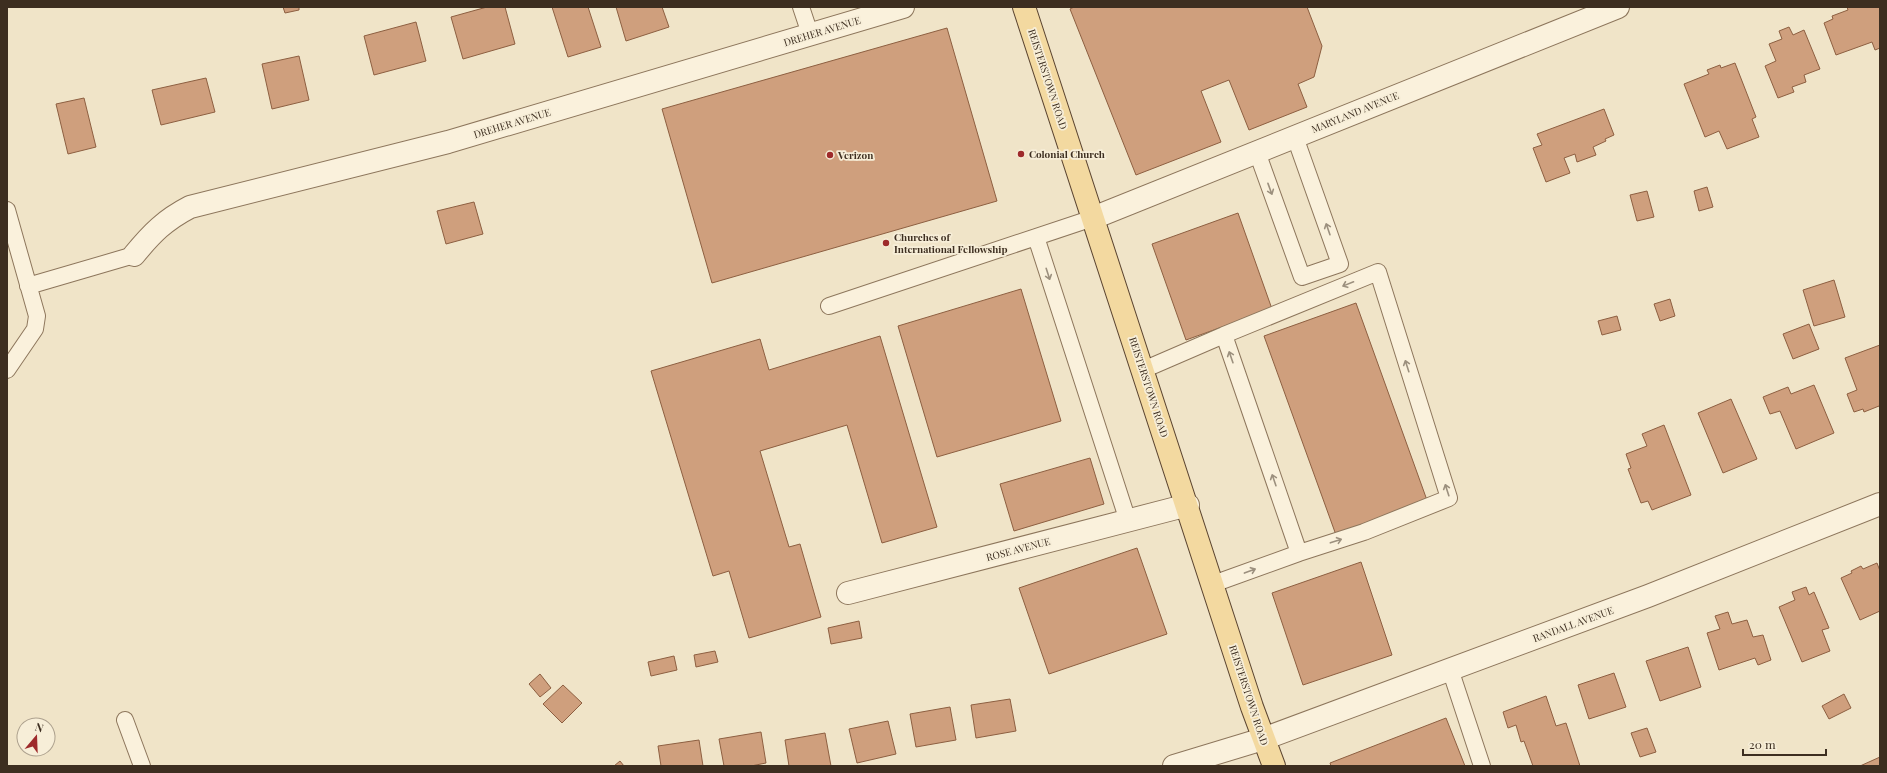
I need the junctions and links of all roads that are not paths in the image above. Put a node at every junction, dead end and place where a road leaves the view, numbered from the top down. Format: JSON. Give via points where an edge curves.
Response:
{"nodes":[{"id":1,"x":801,"y":7,"type":"edge"},
{"id":2,"x":902,"y":7,"type":"edge"},
{"id":3,"x":1024,"y":7,"type":"edge"},
{"id":4,"x":1618,"y":7,"type":"edge"},
{"id":5,"x":810,"y":34,"type":"junction"},
{"id":6,"x":1295,"y":136,"type":"junction"},
{"id":7,"x":1257,"y":152,"type":"junction"},
{"id":8,"x":7,"y":210,"type":"edge"},
{"id":9,"x":1093,"y":218,"type":"junction"},
{"id":10,"x":10,"y":232,"type":"edge"},
{"id":11,"x":1036,"y":237,"type":"junction"},
{"id":12,"x":134,"y":255,"type":"joint"},
{"id":13,"x":28,"y":286,"type":"junction"},
{"id":14,"x":829,"y":306,"type":"dead end"},
{"id":15,"x":1224,"y":335,"type":"junction"},
{"id":16,"x":7,"y":370,"type":"edge"},
{"id":17,"x":1143,"y":370,"type":"junction"},
{"id":18,"x":1880,"y":504,"type":"edge"},
{"id":19,"x":1188,"y":505,"type":"junction"},
{"id":20,"x":1128,"y":521,"type":"junction"},
{"id":21,"x":1299,"y":553,"type":"junction"},
{"id":22,"x":1213,"y":584,"type":"junction"},
{"id":23,"x":848,"y":593,"type":"dead end"},
{"id":24,"x":1450,"y":669,"type":"junction"},
{"id":25,"x":124,"y":720,"type":"dead end"},
{"id":26,"x":1263,"y":739,"type":"junction"},
{"id":27,"x":142,"y":766,"type":"edge"},
{"id":28,"x":1174,"y":766,"type":"edge"},
{"id":29,"x":1274,"y":766,"type":"edge"},
{"id":30,"x":1482,"y":766,"type":"edge"}],
"edges":[{"from":1,"to":5,"type":"lane"},
{"from":2,"to":5,"type":"street","name":"DREHER AVENUE"},
{"from":3,"to":9,"type":"main road","name":"REISTERSTOWN ROAD"},
{"from":4,"to":6,"type":"street","name":"MARYLAND AVENUE"},
{"from":5,"to":12,"type":"street","name":"DREHER AVENUE","via":[[448,142],[190,207],[171,217],[153,232]]},
{"from":6,"to":7,"type":"street","name":"MARYLAND AVENUE"},
{"from":7,"to":6,"type":"lane","one_way":true,"via":[[1302,277],[1340,264]]},
{"from":7,"to":9,"type":"street","name":"MARYLAND AVENUE"},
{"from":8,"to":10,"type":"lane"},
{"from":9,"to":11,"type":"lane"},
{"from":9,"to":17,"type":"main road","name":"REISTERSTOWN ROAD"},
{"from":10,"to":13,"type":"lane"},
{"from":11,"to":14,"type":"lane"},
{"from":11,"to":20,"type":"lane","one_way":true},
{"from":12,"to":13,"type":"lane"},
{"from":13,"to":16,"type":"lane","via":[[37,316],[35,329]]},
{"from":15,"to":17,"type":"lane"},
{"from":21,"to":15,"type":"lane","one_way":true},
{"from":21,"to":15,"type":"lane","one_way":true,"via":[[1364,532],[1449,498],[1378,272]]},
{"from":17,"to":19,"type":"main road","name":"REISTERSTOWN ROAD"},
{"from":18,"to":24,"type":"street","name":"RANDALL AVENUE","via":[[1648,596]]},
{"from":19,"to":20,"type":"street","name":"ROSE AVENUE"},
{"from":19,"to":22,"type":"main road","name":"REISTERSTOWN ROAD"},
{"from":20,"to":23,"type":"street","name":"ROSE AVENUE"},
{"from":22,"to":21,"type":"lane","one_way":true},
{"from":22,"to":26,"type":"main road","name":"REISTERSTOWN ROAD"},
{"from":24,"to":26,"type":"street","name":"RANDALL AVENUE"},
{"from":24,"to":30,"type":"lane"},
{"from":25,"to":27,"type":"lane"},
{"from":26,"to":28,"type":"street","name":"RANDALL AVENUE"},
{"from":26,"to":29,"type":"main road","name":"REISTERSTOWN ROAD"}]}
